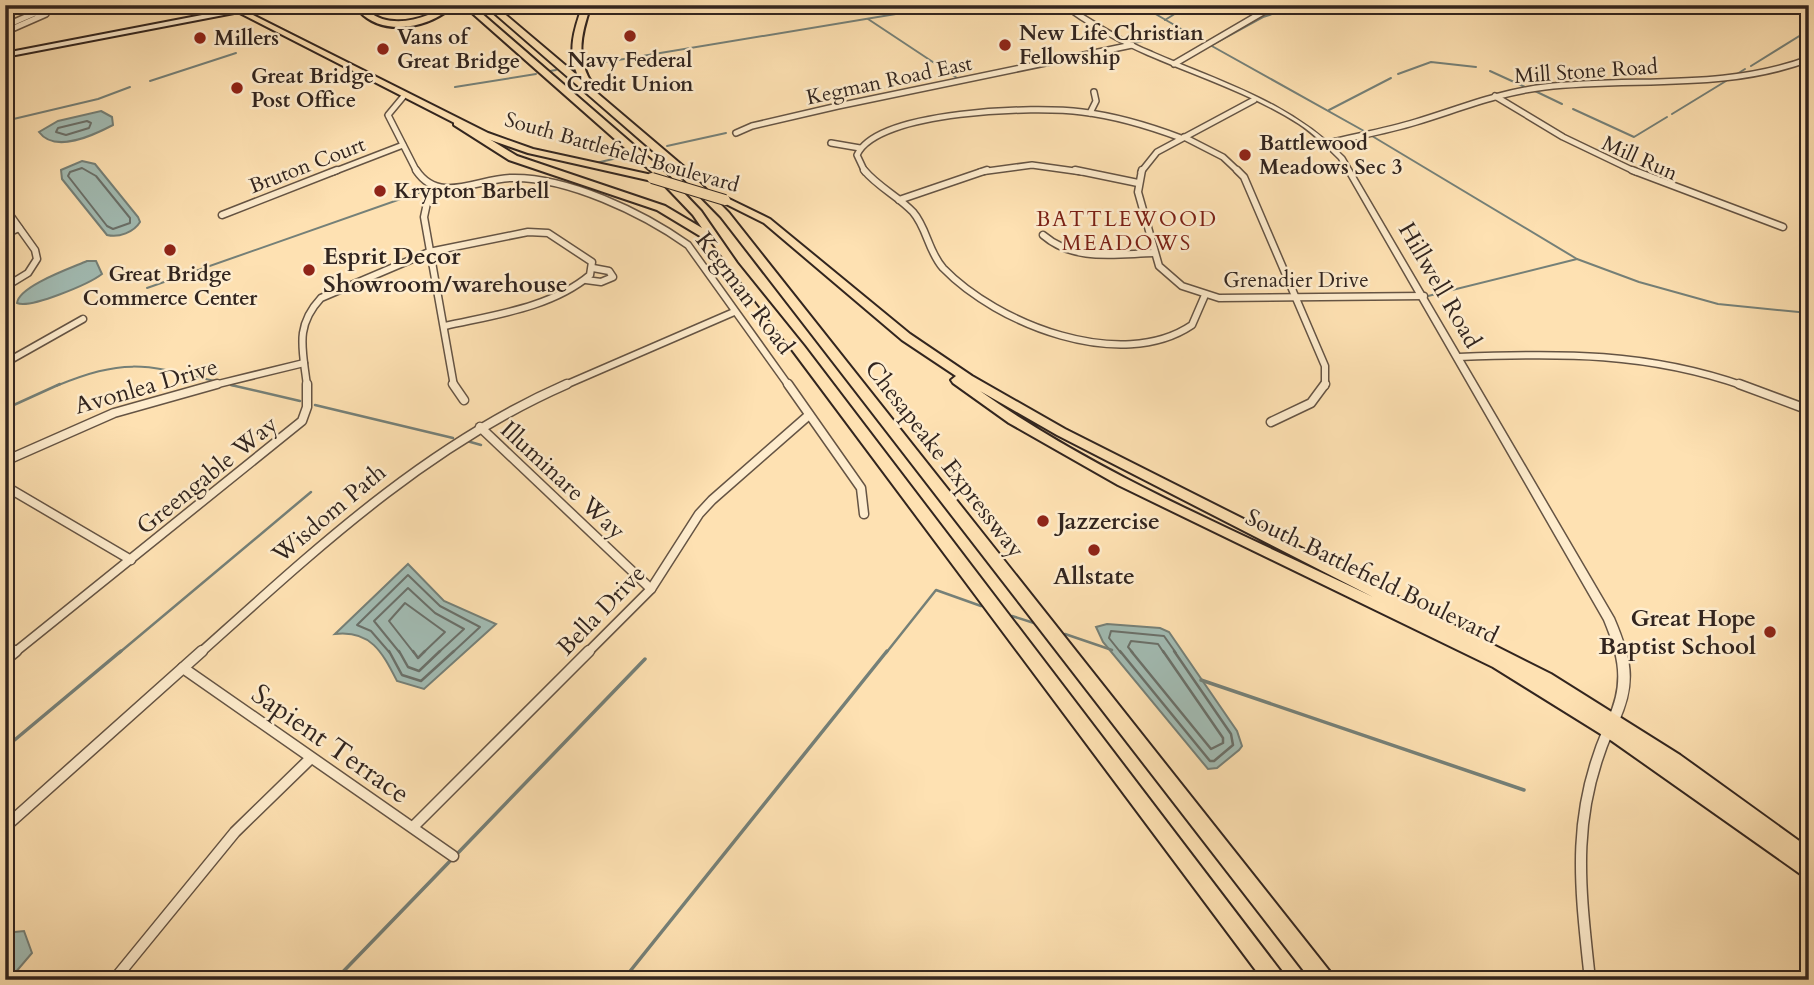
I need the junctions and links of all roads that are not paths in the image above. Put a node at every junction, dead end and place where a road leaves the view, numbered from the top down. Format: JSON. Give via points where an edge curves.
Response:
{"nodes":[{"id":1,"x":227,"y":5,"type":"edge"},
{"id":2,"x":265,"y":5,"type":"edge"},
{"id":3,"x":289,"y":5,"type":"edge"},
{"id":4,"x":364,"y":5,"type":"edge"},
{"id":5,"x":450,"y":5,"type":"edge"},
{"id":6,"x":467,"y":5,"type":"edge"},
{"id":7,"x":489,"y":5,"type":"edge"},
{"id":8,"x":587,"y":5,"type":"edge"},
{"id":9,"x":1063,"y":5,"type":"edge"},
{"id":10,"x":1275,"y":5,"type":"edge"},
{"id":11,"x":237,"y":11,"type":"junction"},
{"id":12,"x":5,"y":18,"type":"edge"},
{"id":13,"x":16,"y":21,"type":"junction"},
{"id":14,"x":5,"y":26,"type":"edge"},
{"id":15,"x":5,"y":32,"type":"edge"},
{"id":16,"x":1132,"y":45,"type":"junction"},
{"id":17,"x":5,"y":55,"type":"edge"},
{"id":18,"x":1809,"y":59,"type":"edge"},
{"id":19,"x":1174,"y":64,"type":"junction"},
{"id":20,"x":1094,"y":92,"type":"dead end"},
{"id":21,"x":1495,"y":96,"type":"junction"},
{"id":22,"x":403,"y":97,"type":"junction"},
{"id":23,"x":600,"y":100,"type":"junction"},
{"id":24,"x":1254,"y":100,"type":"junction"},
{"id":25,"x":1090,"y":114,"type":"junction"},
{"id":26,"x":457,"y":123,"type":"junction"},
{"id":27,"x":736,"y":133,"type":"dead end"},
{"id":28,"x":1182,"y":138,"type":"junction"},
{"id":29,"x":831,"y":143,"type":"dead end"},
{"id":30,"x":1328,"y":143,"type":"junction"},
{"id":31,"x":403,"y":145,"type":"junction"},
{"id":32,"x":860,"y":148,"type":"junction"},
{"id":33,"x":652,"y":178,"type":"joint"},
{"id":34,"x":1138,"y":183,"type":"junction"},
{"id":35,"x":440,"y":188,"type":"junction"},
{"id":36,"x":899,"y":200,"type":"junction"},
{"id":37,"x":5,"y":208,"type":"edge"},
{"id":38,"x":222,"y":215,"type":"dead end"},
{"id":39,"x":1783,"y":227,"type":"dead end"},
{"id":40,"x":19,"y":228,"type":"junction"},
{"id":41,"x":5,"y":234,"type":"edge"},
{"id":42,"x":1043,"y":235,"type":"dead end"},
{"id":43,"x":429,"y":252,"type":"junction"},
{"id":44,"x":1154,"y":253,"type":"junction"},
{"id":45,"x":733,"y":265,"type":"junction"},
{"id":46,"x":593,"y":268,"type":"junction"},
{"id":47,"x":586,"y":280,"type":"junction"},
{"id":48,"x":5,"y":287,"type":"edge"},
{"id":49,"x":1205,"y":295,"type":"junction"},
{"id":50,"x":1424,"y":296,"type":"junction"},
{"id":51,"x":1297,"y":299,"type":"junction"},
{"id":52,"x":734,"y":312,"type":"junction"},
{"id":53,"x":83,"y":319,"type":"dead end"},
{"id":54,"x":445,"y":327,"type":"junction"},
{"id":55,"x":906,"y":337,"type":"junction"},
{"id":56,"x":1459,"y":357,"type":"junction"},
{"id":57,"x":5,"y":363,"type":"edge"},
{"id":58,"x":303,"y":363,"type":"junction"},
{"id":59,"x":464,"y":400,"type":"dead end"},
{"id":60,"x":1809,"y":410,"type":"edge"},
{"id":61,"x":809,"y":415,"type":"junction"},
{"id":62,"x":1271,"y":422,"type":"dead end"},
{"id":63,"x":480,"y":427,"type":"junction"},
{"id":64,"x":5,"y":461,"type":"edge"},
{"id":65,"x":5,"y":486,"type":"edge"},
{"id":66,"x":864,"y":514,"type":"dead end"},
{"id":67,"x":131,"y":560,"type":"junction"},
{"id":68,"x":651,"y":589,"type":"junction"},
{"id":69,"x":5,"y":660,"type":"edge"},
{"id":70,"x":183,"y":668,"type":"junction"},
{"id":71,"x":1611,"y":724,"type":"junction"},
{"id":72,"x":311,"y":758,"type":"junction"},
{"id":73,"x":5,"y":827,"type":"edge"},
{"id":74,"x":413,"y":827,"type":"junction"},
{"id":75,"x":453,"y":856,"type":"dead end"},
{"id":76,"x":1809,"y":858,"type":"edge"},
{"id":77,"x":1809,"y":872,"type":"edge"},
{"id":78,"x":114,"y":980,"type":"edge"},
{"id":79,"x":1275,"y":980,"type":"edge"},
{"id":80,"x":1324,"y":980,"type":"edge"},
{"id":81,"x":1590,"y":980,"type":"edge"}],
"edges":[{"from":1,"to":11,"type":"main road","name":"South Battlefield Boulevard"},
{"from":2,"to":11,"type":"main road"},
{"from":3,"to":11,"type":"main road"},
{"from":4,"to":5,"type":"highway","via":[[369,18],[399,23],[429,18]]},
{"from":6,"to":45,"type":"highway","name":"Chesapeake Expressway","via":[[655,169],[697,213]]},
{"from":7,"to":23,"type":"highway","name":"Chesapeake Expressway"},
{"from":8,"to":23,"type":"highway","via":[[575,57],[584,80]]},
{"from":9,"to":16,"type":"street","name":"Hillwell Road"},
{"from":10,"to":19,"type":"street"},
{"from":11,"to":17,"type":"main road"},
{"from":11,"to":22,"type":"main road","name":"South Battlefield Boulevard"},
{"from":12,"to":13,"type":"street"},
{"from":13,"to":14,"type":"street"},
{"from":13,"to":15,"type":"street","via":[[46,14]]},
{"from":16,"to":19,"type":"street","name":"Hillwell Road"},
{"from":16,"to":27,"type":"street","name":"Kegman Road East","via":[[838,106]]},
{"from":18,"to":21,"type":"street","name":"Mill Stone Road","via":[[1736,78],[1581,83]]},
{"from":19,"to":24,"type":"street","name":"Hillwell Road"},
{"from":20,"to":25,"type":"street","via":[[1096,102]]},
{"from":21,"to":30,"type":"street","name":"Mill Stone Road"},
{"from":21,"to":39,"type":"street","name":"Mill Run","via":[[1547,130],[1620,167]]},
{"from":22,"to":26,"type":"main road","name":"South Battlefield Boulevard"},
{"from":22,"to":31,"type":"street","via":[[388,115]]},
{"from":23,"to":80,"type":"highway","name":"Chesapeake Expressway","via":[[679,167],[725,215]]},
{"from":24,"to":28,"type":"street"},
{"from":24,"to":30,"type":"street","name":"Hillwell Road","via":[[1304,125]]},
{"from":25,"to":28,"type":"street"},
{"from":25,"to":32,"type":"street","via":[[1017,107],[963,113],[884,131]]},
{"from":26,"to":33,"type":"main road","name":"South Battlefield Boulevard","via":[[531,151]]},
{"from":26,"to":45,"type":"highway","via":[[522,162],[667,211],[703,232]]},
{"from":28,"to":34,"type":"street","via":[[1150,157]]},
{"from":28,"to":51,"type":"street","via":[[1223,157],[1244,177]]},
{"from":29,"to":32,"type":"street"},
{"from":30,"to":50,"type":"street","name":"Hillwell Road","via":[[1356,178]]},
{"from":31,"to":35,"type":"street","via":[[422,181]]},
{"from":31,"to":38,"type":"street","name":"Bruton Court"},
{"from":32,"to":36,"type":"street","via":[[857,155],[862,169]]},
{"from":33,"to":55,"type":"main road","name":"South Battlefield Boulevard","bridge":true,"via":[[725,200],[781,231]]},
{"from":34,"to":36,"type":"street","via":[[1056,167],[1018,165],[953,180]]},
{"from":34,"to":44,"type":"street","name":"Grenadier Drive"},
{"from":35,"to":43,"type":"street","via":[[424,211]]},
{"from":35,"to":52,"type":"street","name":"Kegman Road","via":[[520,178],[614,204],[676,234]]},
{"from":36,"to":49,"type":"street","via":[[916,215],[932,254],[948,273],[1020,323],[1052,337],[1100,344],[1168,337],[1195,321]]},
{"from":37,"to":40,"type":"street"},
{"from":40,"to":41,"type":"street"},
{"from":40,"to":48,"type":"street","via":[[37,259],[28,273]]},
{"from":42,"to":44,"type":"street","via":[[1057,247],[1078,253]]},
{"from":43,"to":46,"type":"street","name":"Greengable Way","via":[[541,232],[588,256]]},
{"from":43,"to":54,"type":"street"},
{"from":43,"to":58,"type":"street","name":"Greengable Way","via":[[314,303],[303,322]]},
{"from":44,"to":49,"type":"street","name":"Grenadier Drive","via":[[1167,276]]},
{"from":45,"to":79,"type":"highway","name":"Chesapeake Expressway"},
{"from":46,"to":47,"type":"street"},
{"from":46,"to":47,"type":"street","name":"Greengable Way","via":[[609,271],[613,277],[601,282]]},
{"from":47,"to":54,"type":"street","via":[[512,310]]},
{"from":49,"to":51,"type":"street","name":"Grenadier Drive"},
{"from":50,"to":51,"type":"street","name":"Grenadier Drive"},
{"from":50,"to":56,"type":"street","name":"Hillwell Road"},
{"from":51,"to":62,"type":"street","via":[[1327,380],[1315,401]]},
{"from":52,"to":61,"type":"street","name":"Kegman Road"},
{"from":52,"to":63,"type":"street","name":"Wisdom Path","via":[[553,388]]},
{"from":53,"to":57,"type":"street"},
{"from":54,"to":59,"type":"street","via":[[451,382]]},
{"from":55,"to":71,"type":"main road","name":"South Battlefield Boulevard","via":[[1061,432],[1504,656]]},
{"from":55,"to":71,"type":"main road","name":"South Battlefield Boulevard","via":[[979,397],[1078,458],[1498,663]]},
{"from":56,"to":60,"type":"street","via":[[1604,355],[1649,360],[1732,381]]},
{"from":56,"to":71,"type":"street","name":"Hillwell Road","via":[[1618,639],[1626,677],[1621,707]]},
{"from":58,"to":64,"type":"street","name":"Avonlea Drive","via":[[120,409]]},
{"from":58,"to":67,"type":"street","name":"Greengable Way","via":[[308,408],[302,421]]},
{"from":61,"to":66,"type":"street","name":"Kegman Road","via":[[861,488]]},
{"from":61,"to":68,"type":"street","name":"Bella Drive","via":[[699,514]]},
{"from":63,"to":68,"type":"street","name":"Illuminare Way"},
{"from":63,"to":70,"type":"street","name":"Wisdom Path","via":[[373,501]]},
{"from":65,"to":67,"type":"street"},
{"from":67,"to":69,"type":"street","name":"Greengable Way"},
{"from":68,"to":74,"type":"street","name":"Bella Drive"},
{"from":70,"to":72,"type":"street","name":"Sapient Terrace"},
{"from":70,"to":73,"type":"street","name":"Wisdom Path"},
{"from":71,"to":76,"type":"main road","name":"South Battlefield Boulevard"},
{"from":71,"to":77,"type":"main road","name":"South Battlefield Boulevard"},
{"from":71,"to":81,"type":"street","via":[[1591,769],[1579,825]]},
{"from":72,"to":74,"type":"street","name":"Sapient Terrace"},
{"from":72,"to":78,"type":"street","via":[[235,832]]},
{"from":74,"to":75,"type":"street","name":"Sapient Terrace"}]}
